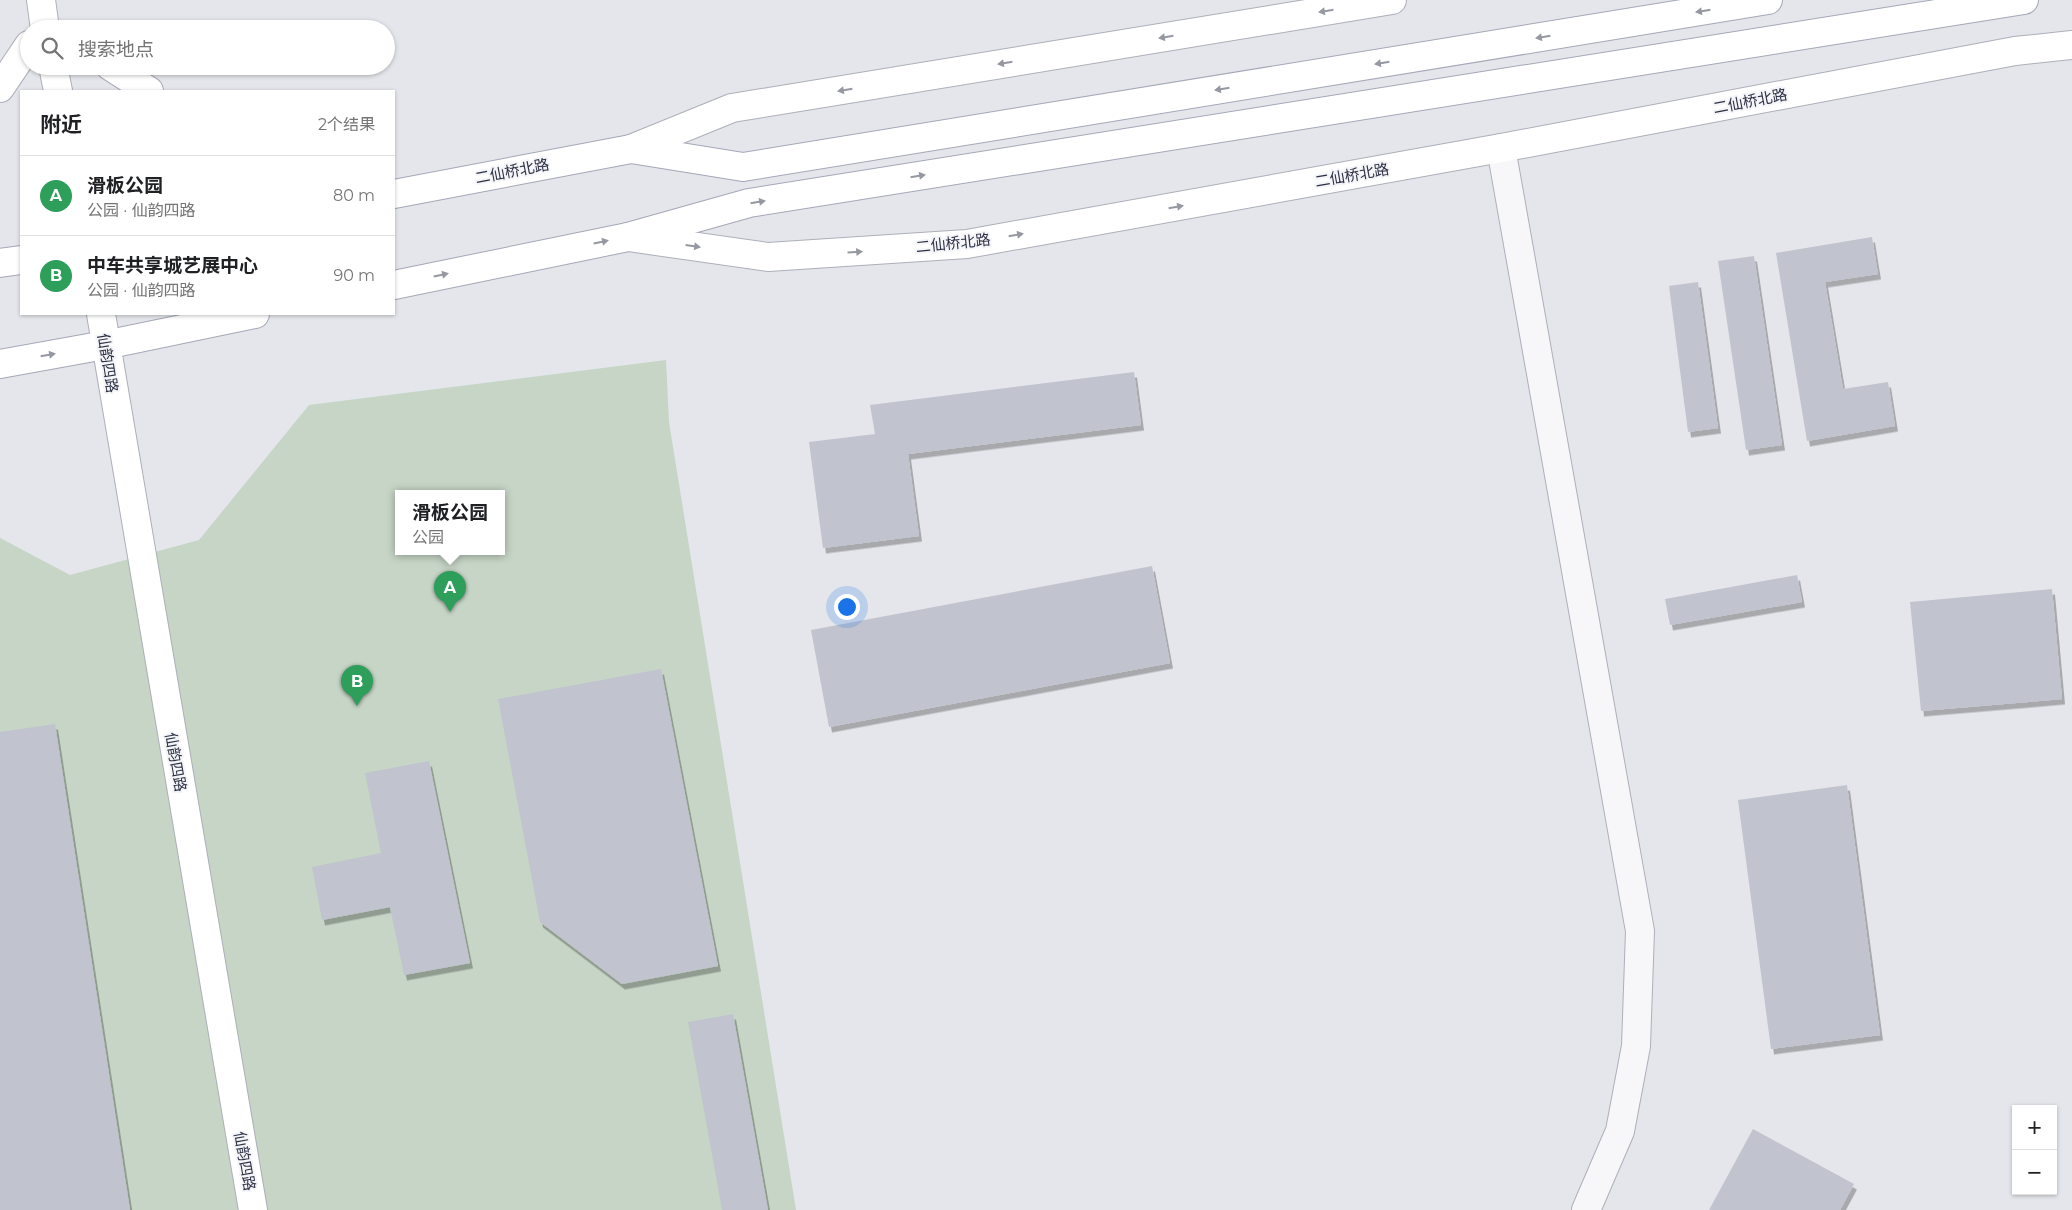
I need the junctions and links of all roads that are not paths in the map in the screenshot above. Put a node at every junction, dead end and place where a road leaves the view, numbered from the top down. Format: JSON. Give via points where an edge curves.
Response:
{"nodes":[{"id":1,"x":1392,"y":0,"type":"edge"},
{"id":2,"x":1768,"y":0,"type":"edge"},
{"id":3,"x":2024,"y":0,"type":"edge"},
{"id":4,"x":2072,"y":45,"type":"edge"},
{"id":5,"x":20,"y":58,"type":"edge"},
{"id":6,"x":55,"y":75,"type":"edge"},
{"id":7,"x":124,"y":75,"type":"edge"},
{"id":8,"x":0,"y":88,"type":"edge"},
{"id":9,"x":58,"y":90,"type":"edge"},
{"id":10,"x":147,"y":90,"type":"edge"},
{"id":11,"x":1501,"y":148,"type":"junction"},
{"id":12,"x":631,"y":149,"type":"junction"},
{"id":13,"x":395,"y":194,"type":"edge"},
{"id":14,"x":628,"y":237,"type":"junction"},
{"id":15,"x":20,"y":260,"type":"edge"},
{"id":16,"x":0,"y":263,"type":"edge"},
{"id":17,"x":395,"y":285,"type":"edge"},
{"id":18,"x":101,"y":315,"type":"edge"},
{"id":19,"x":250,"y":315,"type":"edge"},
{"id":20,"x":105,"y":345,"type":"junction"},
{"id":21,"x":0,"y":364,"type":"edge"},
{"id":22,"x":253,"y":1210,"type":"edge"},
{"id":23,"x":1586,"y":1210,"type":"edge"}],
"edges":[{"from":1,"to":12,"type":"main road","name":"二仙桥北路","one_way":true,"via":[[732,108]]},
{"from":2,"to":12,"type":"main road","name":"二仙桥北路","one_way":true,"via":[[743,167]]},
{"from":14,"to":3,"type":"main road","one_way":true,"via":[[749,203]]},
{"from":4,"to":11,"type":"main road","name":"二仙桥北路","via":[[2015,51]]},
{"from":5,"to":8,"type":"main road"},
{"from":6,"to":9,"type":"main road"},
{"from":7,"to":10,"type":"main road"},
{"from":14,"to":11,"type":"main road","name":"二仙桥北路","one_way":true,"via":[[768,257],[967,244]]},
{"from":11,"to":23,"type":"street","via":[[1640,931],[1636,1046],[1620,1131]]},
{"from":12,"to":13,"type":"main road","name":"二仙桥北路"},
{"from":17,"to":14,"type":"main road","one_way":true},
{"from":15,"to":16,"type":"main road"},
{"from":18,"to":20,"type":"main road","name":"仙韵四路"},
{"from":19,"to":20,"type":"main road"},
{"from":21,"to":20,"type":"main road","one_way":true},
{"from":20,"to":22,"type":"main road","name":"仙韵四路"}]}
